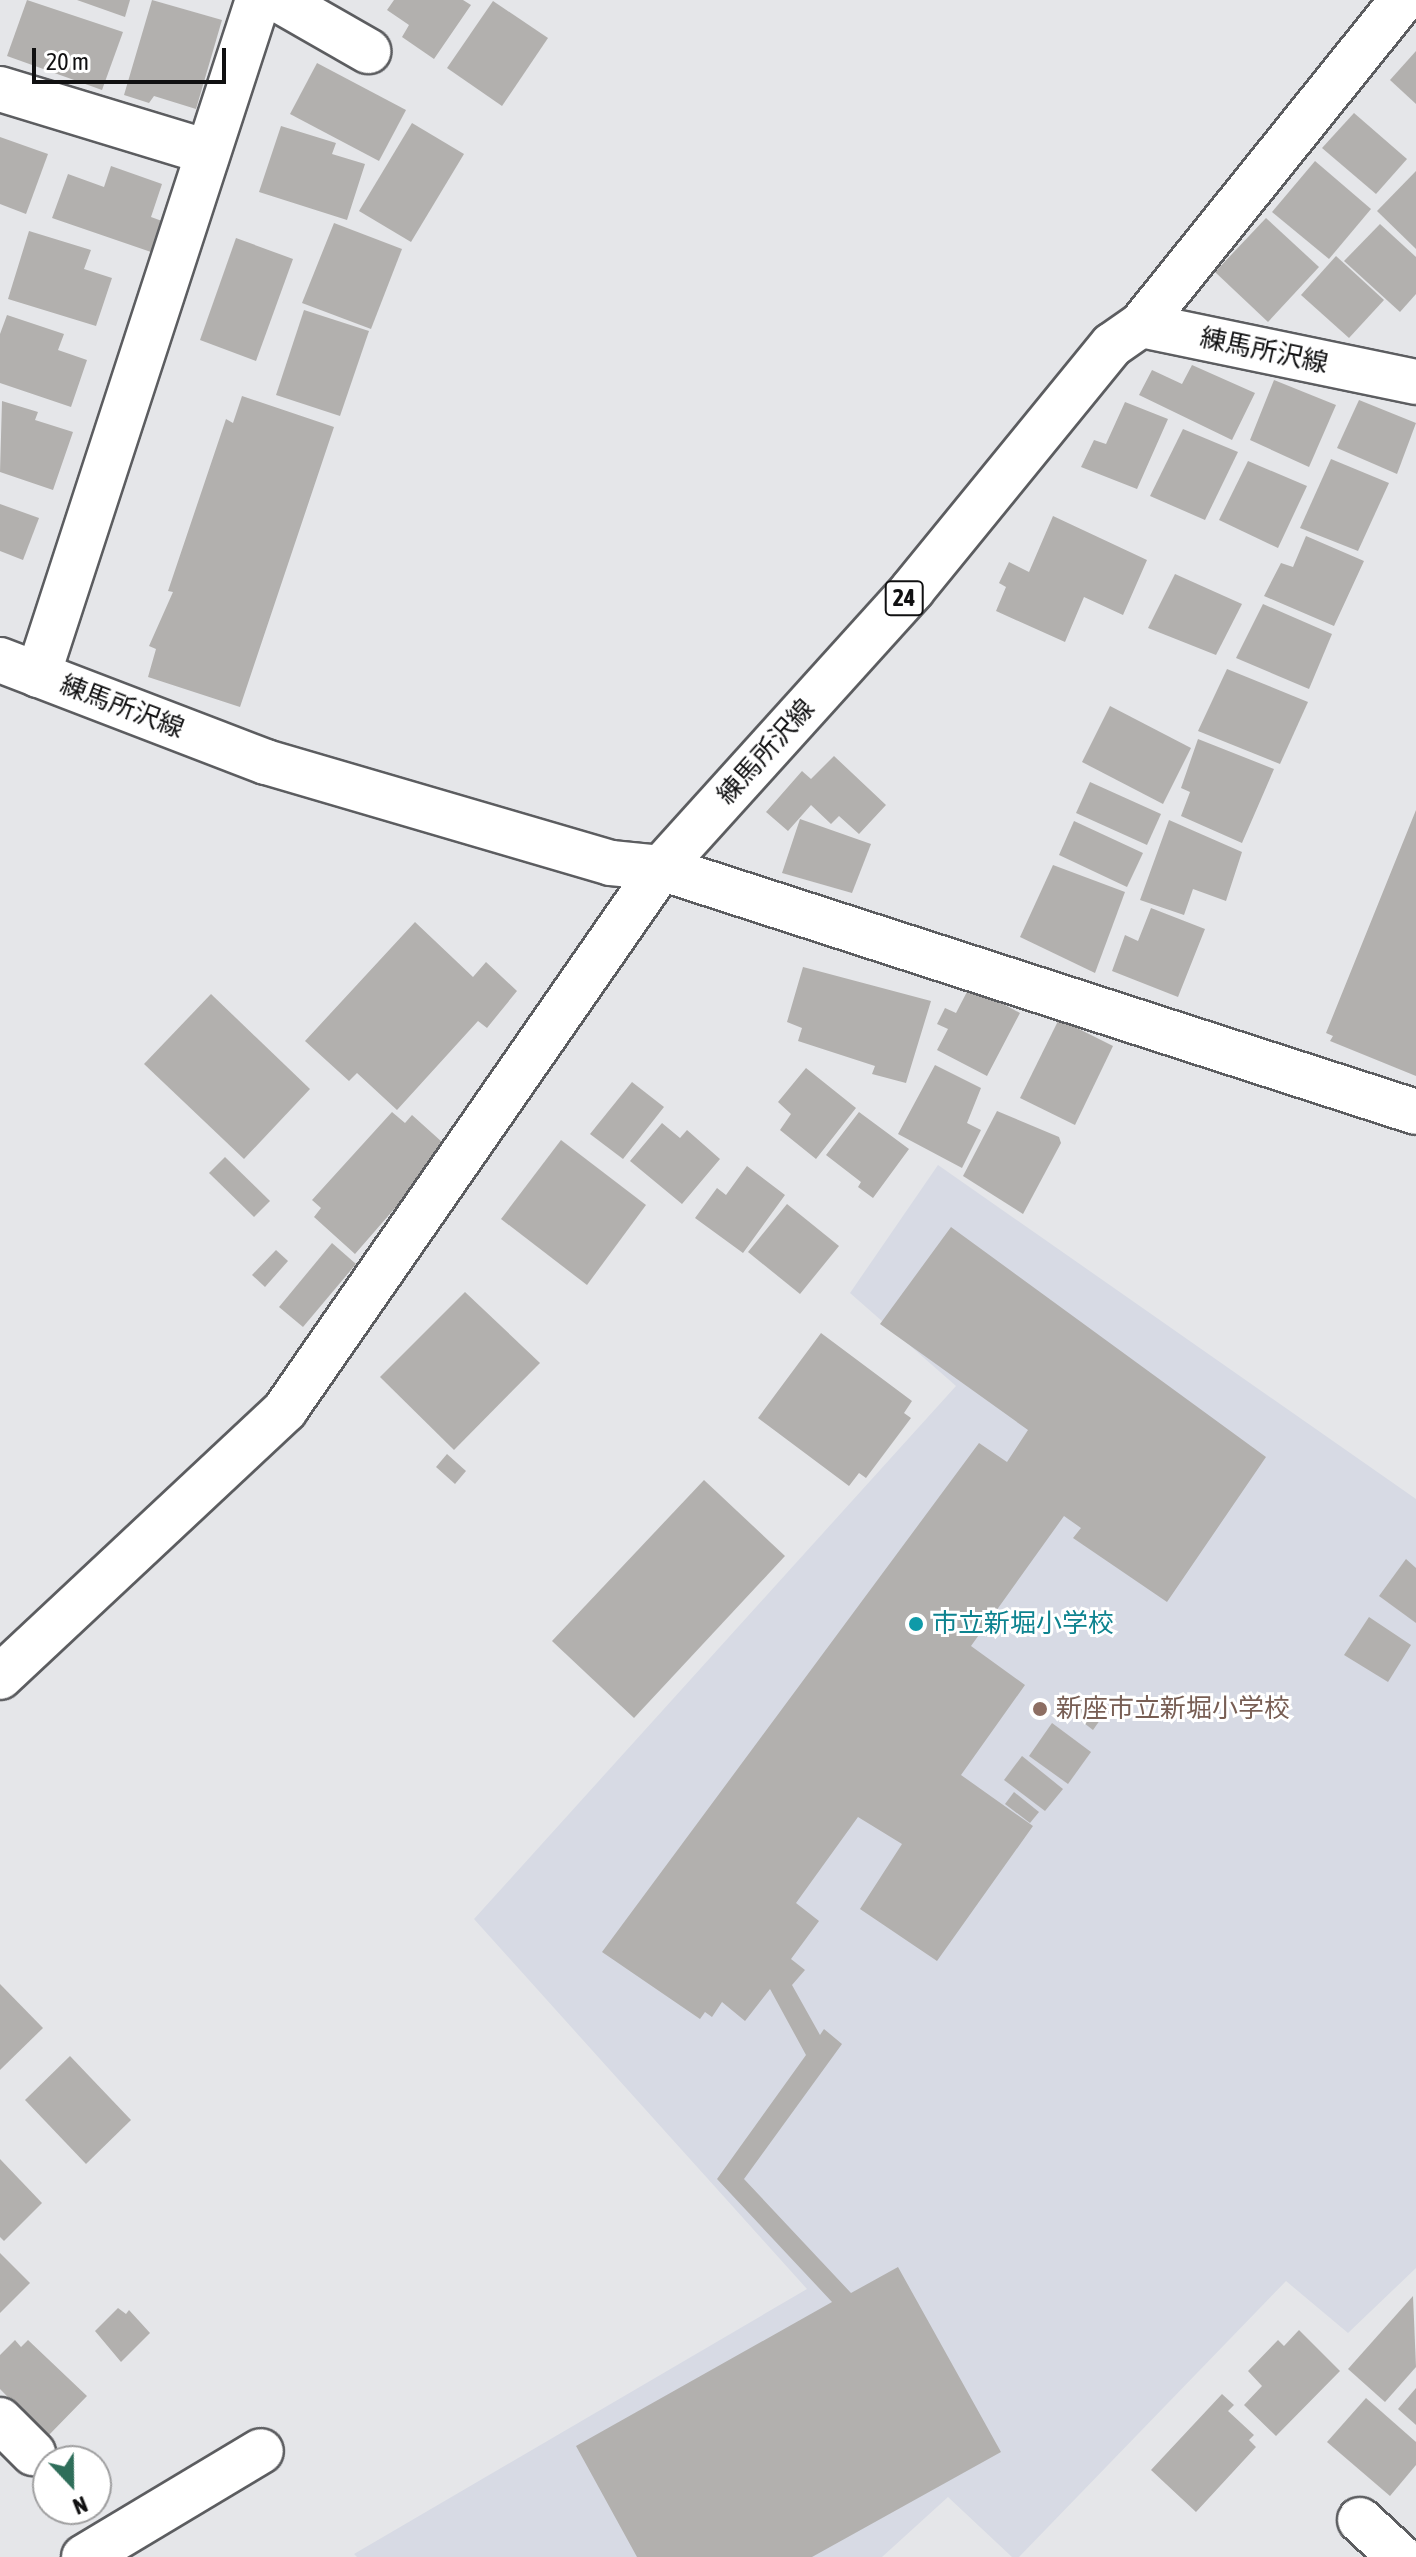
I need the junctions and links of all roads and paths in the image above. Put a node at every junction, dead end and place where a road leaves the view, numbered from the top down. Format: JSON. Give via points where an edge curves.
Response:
{"nodes":[{"id":1,"x":258,"y":0,"type":"edge"},
{"id":2,"x":279,"y":0,"type":"edge"},
{"id":3,"x":1402,"y":0,"type":"edge"},
{"id":4,"x":368,"y":51,"type":"dead end"},
{"id":5,"x":0,"y":89,"type":"edge"},
{"id":6,"x":208,"y":152,"type":"junction"},
{"id":7,"x":1141,"y":325,"type":"junction"},
{"id":8,"x":1416,"y":382,"type":"edge"},
{"id":9,"x":19,"y":667,"type":"edge"},
{"id":10,"x":661,"y":868,"type":"junction"},
{"id":11,"x":1416,"y":1112,"type":"edge"},
{"id":12,"x":0,"y":1677,"type":"edge"},
{"id":13,"x":0,"y":2420,"type":"edge"},
{"id":14,"x":261,"y":2451,"type":"dead end"},
{"id":15,"x":32,"y":2452,"type":"edge"},
{"id":16,"x":1360,"y":2520,"type":"dead end"},
{"id":17,"x":84,"y":2557,"type":"edge"},
{"id":18,"x":1400,"y":2557,"type":"edge"}],
"edges":[{"from":1,"to":6,"type":"street"},
{"from":2,"to":4,"type":"street"},
{"from":3,"to":7,"type":"street"},
{"from":5,"to":6,"type":"street"},
{"from":6,"to":9,"type":"street"},
{"from":7,"to":8,"type":"street","name":"練馬所沢線"},
{"from":7,"to":10,"type":"street","name":"練馬所沢線","number":"24","via":[[1112,345],[912,590]]},
{"from":9,"to":10,"type":"street","name":"練馬所沢線","via":[[266,762],[611,863]]},
{"from":10,"to":11,"type":"street"},
{"from":10,"to":12,"type":"street","via":[[285,1410]]},
{"from":13,"to":15,"type":"street"},
{"from":14,"to":17,"type":"street"},
{"from":16,"to":18,"type":"street"}]}
